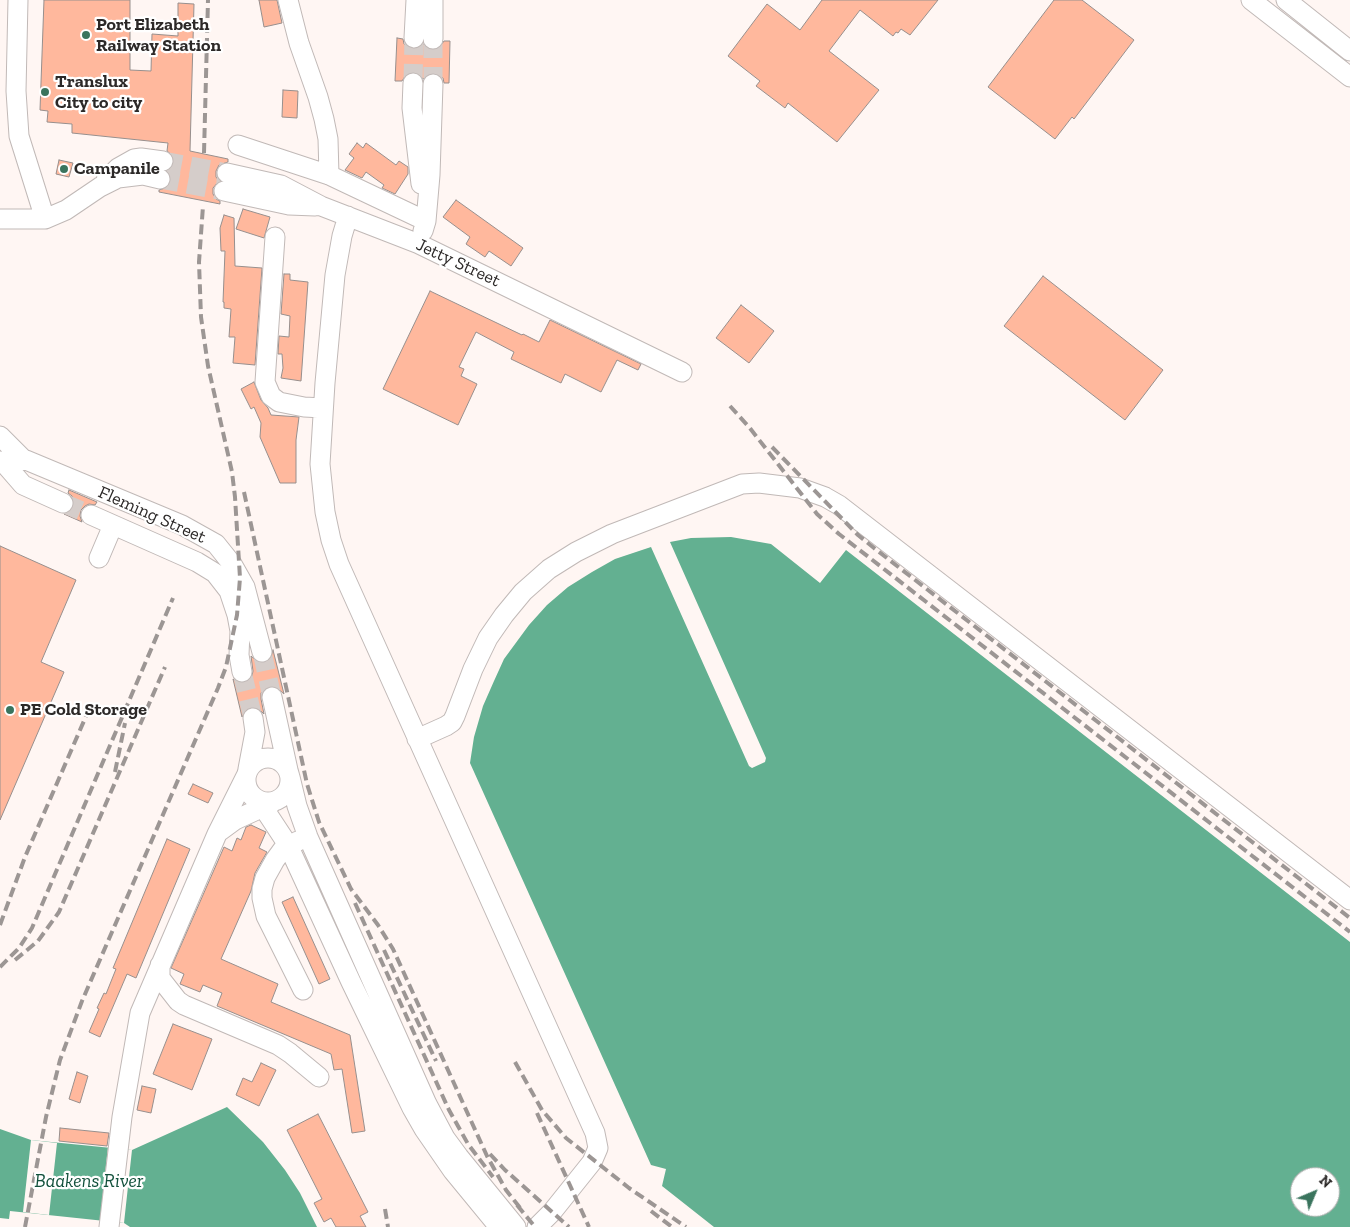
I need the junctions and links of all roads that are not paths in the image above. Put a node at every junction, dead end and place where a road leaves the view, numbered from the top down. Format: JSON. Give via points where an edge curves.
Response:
{"nodes":[{"id":1,"x":288,"y":0,"type":"edge"},
{"id":2,"x":416,"y":0,"type":"edge"},
{"id":3,"x":433,"y":0,"type":"edge"},
{"id":4,"x":1251,"y":0,"type":"edge"},
{"id":5,"x":1286,"y":0,"type":"edge"},
{"id":6,"x":18,"y":4,"type":"edge"},
{"id":7,"x":414,"y":38,"type":"tunnel mouth"},
{"id":8,"x":433,"y":39,"type":"tunnel mouth"},
{"id":9,"x":1350,"y":51,"type":"edge"},
{"id":10,"x":1350,"y":77,"type":"edge"},
{"id":11,"x":413,"y":84,"type":"tunnel mouth"},
{"id":12,"x":433,"y":84,"type":"tunnel mouth"},
{"id":13,"x":238,"y":145,"type":"dead end"},
{"id":14,"x":161,"y":170,"type":"tunnel mouth"},
{"id":15,"x":329,"y":175,"type":"junction"},
{"id":16,"x":226,"y":182,"type":"tunnel mouth"},
{"id":17,"x":426,"y":215,"type":"junction"},
{"id":18,"x":348,"y":216,"type":"junction"},
{"id":19,"x":0,"y":219,"type":"edge"},
{"id":20,"x":45,"y":220,"type":"junction"},
{"id":21,"x":275,"y":237,"type":"dead end"},
{"id":22,"x":419,"y":244,"type":"junction"},
{"id":23,"x":682,"y":372,"type":"dead end"},
{"id":24,"x":323,"y":408,"type":"junction"},
{"id":25,"x":0,"y":436,"type":"edge"},
{"id":26,"x":24,"y":460,"type":"junction"},
{"id":27,"x":2,"y":462,"type":"edge"},
{"id":28,"x":63,"y":503,"type":"tunnel mouth"},
{"id":29,"x":91,"y":515,"type":"tunnel mouth"},
{"id":30,"x":113,"y":525,"type":"junction"},
{"id":31,"x":99,"y":558,"type":"dead end"},
{"id":32,"x":262,"y":652,"type":"tunnel mouth"},
{"id":33,"x":242,"y":672,"type":"tunnel mouth"},
{"id":34,"x":272,"y":697,"type":"tunnel mouth"},
{"id":35,"x":253,"y":718,"type":"tunnel mouth"},
{"id":36,"x":417,"y":739,"type":"junction"},
{"id":37,"x":247,"y":772,"type":"junction"},
{"id":38,"x":289,"y":774,"type":"junction"},
{"id":39,"x":264,"y":801,"type":"junction"},
{"id":40,"x":217,"y":834,"type":"junction"},
{"id":41,"x":308,"y":837,"type":"junction"},
{"id":42,"x":288,"y":845,"type":"junction"},
{"id":43,"x":1350,"y":900,"type":"edge"},
{"id":44,"x":160,"y":965,"type":"junction"},
{"id":45,"x":303,"y":990,"type":"dead end"},
{"id":46,"x":319,"y":1077,"type":"dead end"},
{"id":47,"x":109,"y":1225,"type":"edge"},
{"id":48,"x":499,"y":1227,"type":"edge"},
{"id":49,"x":516,"y":1227,"type":"edge"},
{"id":50,"x":537,"y":1227,"type":"edge"}],
"edges":[{"from":1,"to":15,"type":"street","via":[[324,119]]},
{"from":2,"to":7,"type":"street"},
{"from":3,"to":8,"type":"street"},
{"from":4,"to":10,"type":"street"},
{"from":5,"to":9,"type":"street"},
{"from":6,"to":20,"type":"street","via":[[16,91],[19,136]]},
{"from":11,"to":17,"type":"street","via":[[412,108]]},
{"from":12,"to":17,"type":"street"},
{"from":13,"to":15,"type":"street"},
{"from":14,"to":20,"type":"street","via":[[141,158],[134,159],[66,210]]},
{"from":15,"to":17,"type":"street"},
{"from":16,"to":18,"type":"street","name":"Jetty Street","via":[[266,190],[289,205],[321,206]]},
{"from":17,"to":22,"type":"street"},
{"from":18,"to":22,"type":"street","name":"Jetty Street"},
{"from":18,"to":24,"type":"street","via":[[335,276]]},
{"from":19,"to":20,"type":"street"},
{"from":21,"to":24,"type":"street","via":[[265,382],[271,396],[279,402]]},
{"from":22,"to":23,"type":"street","name":"Jetty Street"},
{"from":24,"to":36,"type":"street","via":[[321,488],[331,540]]},
{"from":25,"to":26,"type":"street"},
{"from":26,"to":27,"type":"street"},
{"from":26,"to":32,"type":"street","name":"Fleming Street","via":[[182,525],[216,544],[245,587]]},
{"from":27,"to":28,"type":"street","via":[[23,485]]},
{"from":29,"to":30,"type":"street","name":"Fleming Street"},
{"from":30,"to":31,"type":"street"},
{"from":30,"to":33,"type":"street","name":"Fleming Street","via":[[197,562],[219,578],[228,591],[238,623]]},
{"from":34,"to":38,"type":"street"},
{"from":35,"to":37,"type":"street","via":[[255,732]]},
{"from":36,"to":43,"type":"street","via":[[452,722],[488,638],[523,592],[549,569],[612,534],[742,484],[800,488],[838,505]]},
{"from":36,"to":50,"type":"street","via":[[597,1141],[592,1162]]},
{"from":37,"to":38,"type":"street","via":[[253,763],[267,758],[282,762]]},
{"from":37,"to":39,"type":"street","via":[[247,790]]},
{"from":37,"to":40,"type":"street"},
{"from":38,"to":39,"type":"street","via":[[288,790],[284,796]]},
{"from":38,"to":41,"type":"street"},
{"from":39,"to":40,"type":"street"},
{"from":39,"to":42,"type":"street"},
{"from":40,"to":44,"type":"street"},
{"from":41,"to":42,"type":"street"},
{"from":41,"to":49,"type":"street","via":[[445,1138]]},
{"from":42,"to":45,"type":"street","via":[[265,878],[262,898],[266,916]]},
{"from":42,"to":48,"type":"street","via":[[412,1108],[438,1151]]},
{"from":44,"to":46,"type":"street","via":[[160,978],[178,1001],[278,1046]]},
{"from":44,"to":47,"type":"street","via":[[138,1024],[118,1145]]}]}
